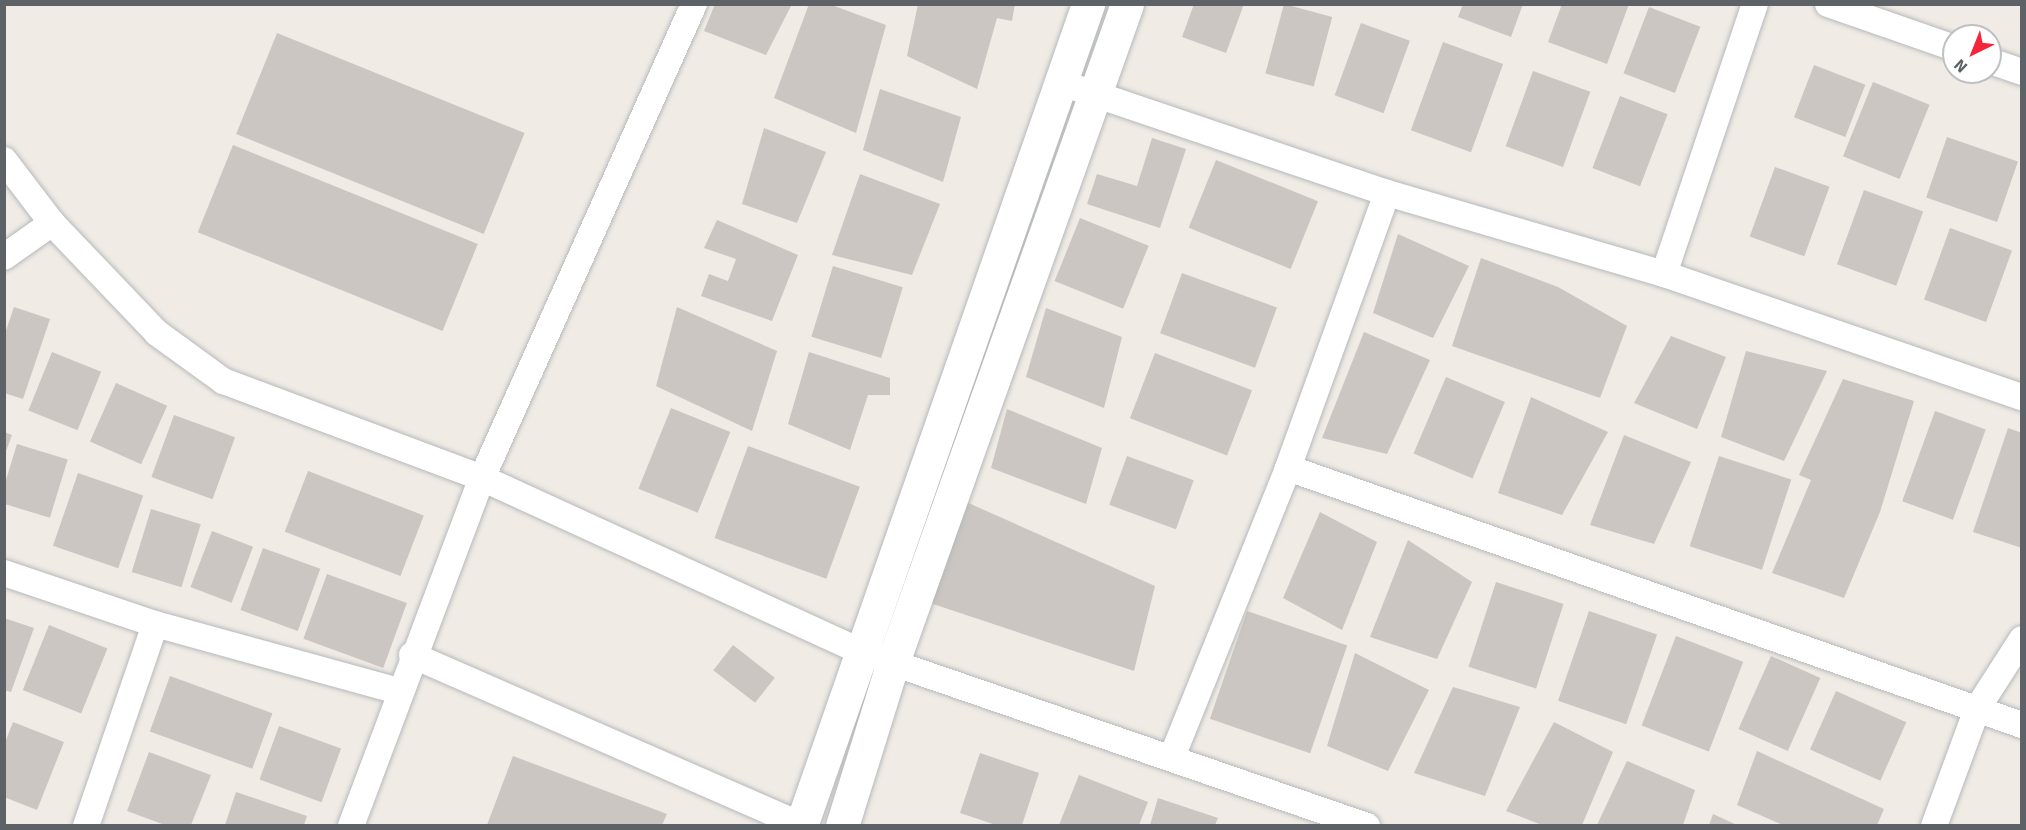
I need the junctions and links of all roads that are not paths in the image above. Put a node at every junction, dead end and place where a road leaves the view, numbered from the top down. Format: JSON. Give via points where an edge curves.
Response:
{"nodes":[{"id":1,"x":694,"y":4,"type":"edge"},
{"id":2,"x":1088,"y":4,"type":"edge"},
{"id":3,"x":1126,"y":4,"type":"edge"},
{"id":4,"x":1755,"y":4,"type":"edge"},
{"id":5,"x":1828,"y":4,"type":"edge"},
{"id":6,"x":1942,"y":44,"type":"edge"},
{"id":7,"x":2002,"y":65,"type":"edge"},
{"id":8,"x":2022,"y":72,"type":"edge"},
{"id":9,"x":1062,"y":83,"type":"junction"},
{"id":10,"x":1094,"y":95,"type":"junction"},
{"id":11,"x":4,"y":160,"type":"edge"},
{"id":12,"x":1387,"y":193,"type":"junction"},
{"id":13,"x":52,"y":223,"type":"junction"},
{"id":14,"x":4,"y":257,"type":"edge"},
{"id":15,"x":1664,"y":274,"type":"junction"},
{"id":16,"x":2022,"y":397,"type":"edge"},
{"id":17,"x":1288,"y":468,"type":"junction"},
{"id":18,"x":482,"y":478,"type":"junction"},
{"id":19,"x":4,"y":573,"type":"edge"},
{"id":20,"x":155,"y":624,"type":"junction"},
{"id":21,"x":2022,"y":639,"type":"edge"},
{"id":22,"x":412,"y":655,"type":"junction"},
{"id":23,"x":879,"y":657,"type":"junction"},
{"id":24,"x":399,"y":691,"type":"junction"},
{"id":25,"x":1977,"y":709,"type":"junction"},
{"id":26,"x":2022,"y":725,"type":"edge"},
{"id":27,"x":1172,"y":757,"type":"junction"},
{"id":28,"x":86,"y":825,"type":"edge"},
{"id":29,"x":351,"y":825,"type":"edge"},
{"id":30,"x":802,"y":825,"type":"edge"},
{"id":31,"x":842,"y":825,"type":"edge"},
{"id":32,"x":1367,"y":825,"type":"edge"},
{"id":33,"x":1934,"y":825,"type":"edge"}],
"edges":[{"from":1,"to":18,"type":"street"},
{"from":2,"to":9,"type":"street"},
{"from":3,"to":10,"type":"street"},
{"from":4,"to":15,"type":"street"},
{"from":5,"to":6,"type":"street"},
{"from":7,"to":8,"type":"street"},
{"from":9,"to":10,"type":"street"},
{"from":9,"to":23,"type":"street"},
{"from":10,"to":12,"type":"street"},
{"from":10,"to":23,"type":"street"},
{"from":11,"to":13,"type":"street"},
{"from":12,"to":15,"type":"street"},
{"from":12,"to":17,"type":"street"},
{"from":13,"to":14,"type":"street"},
{"from":13,"to":18,"type":"street","via":[[157,333],[223,381]]},
{"from":15,"to":16,"type":"street"},
{"from":17,"to":25,"type":"street"},
{"from":17,"to":27,"type":"street"},
{"from":18,"to":22,"type":"street"},
{"from":18,"to":23,"type":"street"},
{"from":19,"to":20,"type":"street"},
{"from":20,"to":24,"type":"street"},
{"from":20,"to":28,"type":"street"},
{"from":21,"to":25,"type":"street"},
{"from":22,"to":24,"type":"street"},
{"from":22,"to":30,"type":"street"},
{"from":23,"to":27,"type":"street"},
{"from":23,"to":30,"type":"street"},
{"from":23,"to":31,"type":"street"},
{"from":24,"to":29,"type":"street"},
{"from":25,"to":26,"type":"street"},
{"from":25,"to":33,"type":"street"},
{"from":27,"to":32,"type":"street"}]}
